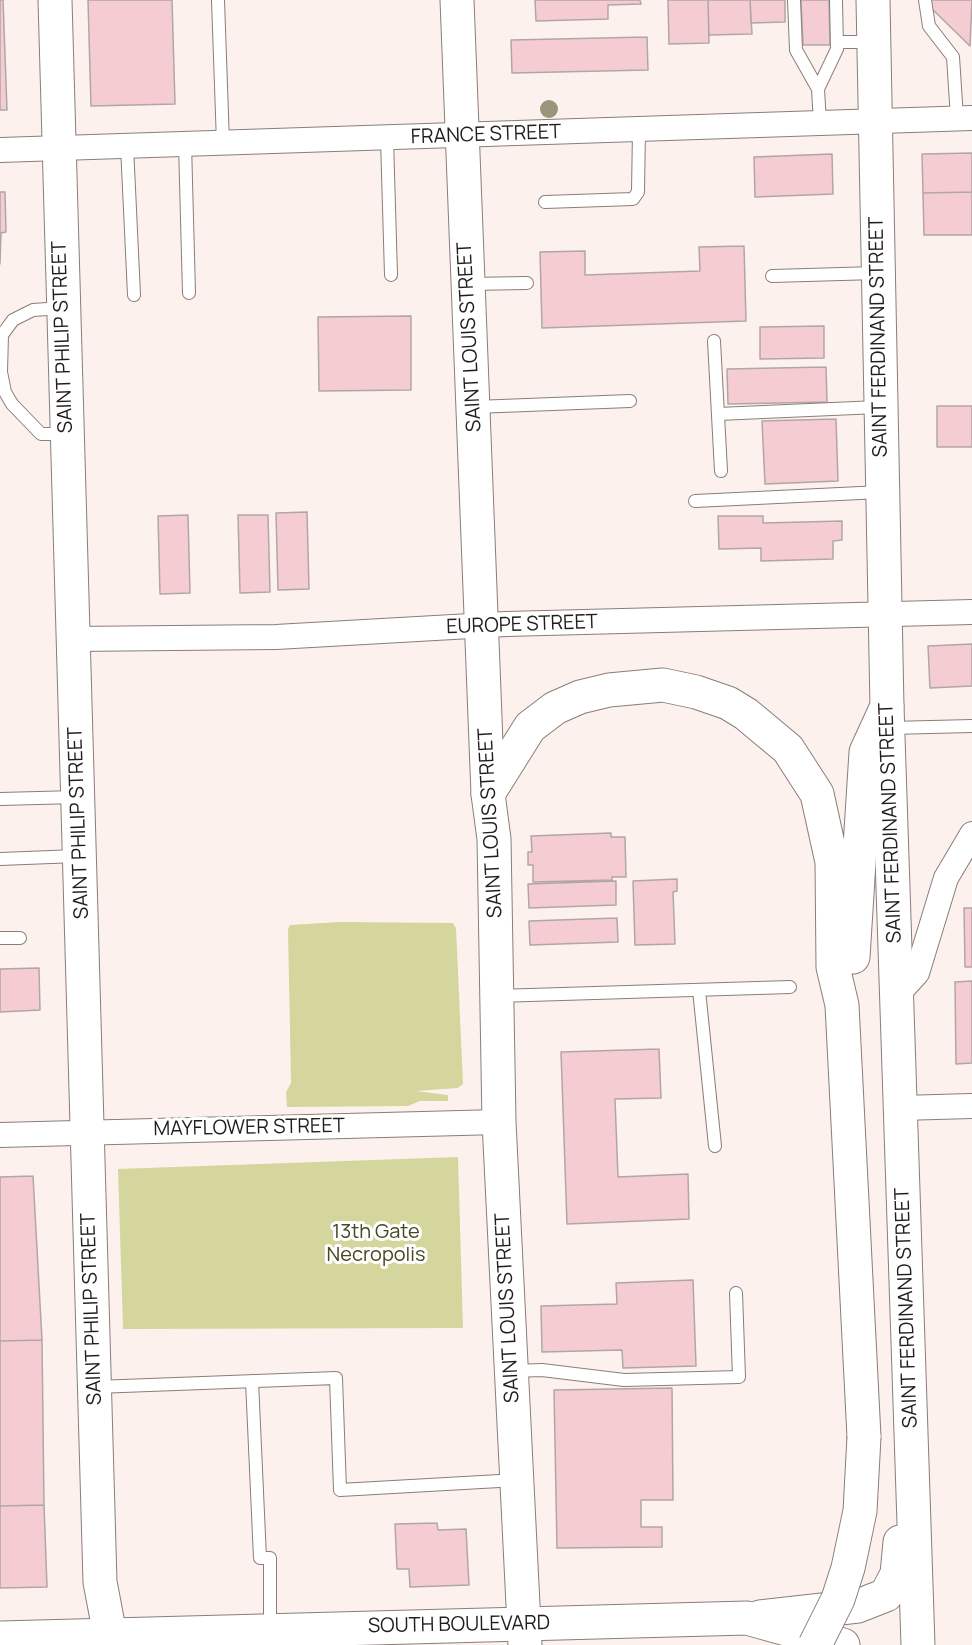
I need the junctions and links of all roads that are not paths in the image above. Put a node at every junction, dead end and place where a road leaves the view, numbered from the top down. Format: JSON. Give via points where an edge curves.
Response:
{"nodes":[{"id":1,"x":55,"y":0,"type":"edge"},
{"id":2,"x":218,"y":0,"type":"edge"},
{"id":3,"x":457,"y":0,"type":"edge"},
{"id":4,"x":794,"y":0,"type":"edge"},
{"id":5,"x":836,"y":0,"type":"edge"},
{"id":6,"x":873,"y":0,"type":"edge"},
{"id":7,"x":925,"y":0,"type":"edge"},
{"id":8,"x":837,"y":42,"type":"junction"},
{"id":9,"x":874,"y":42,"type":"junction"},
{"id":10,"x":818,"y":89,"type":"junction"},
{"id":11,"x":965,"y":118,"type":"edge"},
{"id":12,"x":877,"y":120,"type":"junction"},
{"id":13,"x":820,"y":123,"type":"junction"},
{"id":14,"x":639,"y":130,"type":"junction"},
{"id":15,"x":460,"y":137,"type":"junction"},
{"id":16,"x":387,"y":139,"type":"junction"},
{"id":17,"x":223,"y":143,"type":"junction"},
{"id":18,"x":185,"y":144,"type":"junction"},
{"id":19,"x":127,"y":146,"type":"junction"},
{"id":20,"x":57,"y":148,"type":"junction"},
{"id":21,"x":0,"y":150,"type":"edge"},
{"id":22,"x":545,"y":202,"type":"dead end"},
{"id":23,"x":879,"y":273,"type":"junction"},
{"id":24,"x":391,"y":275,"type":"dead end"},
{"id":25,"x":772,"y":276,"type":"dead end"},
{"id":26,"x":527,"y":283,"type":"dead end"},
{"id":27,"x":467,"y":284,"type":"junction"},
{"id":28,"x":189,"y":293,"type":"dead end"},
{"id":29,"x":134,"y":295,"type":"dead end"},
{"id":30,"x":62,"y":308,"type":"junction"},
{"id":31,"x":714,"y":341,"type":"dead end"},
{"id":32,"x":1,"y":382,"type":"edge"},
{"id":33,"x":630,"y":401,"type":"dead end"},
{"id":34,"x":879,"y":407,"type":"junction"},
{"id":35,"x":473,"y":408,"type":"junction"},
{"id":36,"x":718,"y":414,"type":"junction"},
{"id":37,"x":67,"y":434,"type":"junction"},
{"id":38,"x":721,"y":471,"type":"dead end"},
{"id":39,"x":882,"y":492,"type":"junction"},
{"id":40,"x":695,"y":501,"type":"dead end"},
{"id":41,"x":972,"y":612,"type":"edge"},
{"id":42,"x":885,"y":614,"type":"junction"},
{"id":43,"x":482,"y":625,"type":"junction"},
{"id":44,"x":72,"y":639,"type":"junction"},
{"id":45,"x":887,"y":717,"type":"junction"},
{"id":46,"x":972,"y":726,"type":"edge"},
{"id":47,"x":488,"y":794,"type":"junction"},
{"id":48,"x":78,"y":797,"type":"junction"},
{"id":49,"x":0,"y":799,"type":"edge"},
{"id":50,"x":972,"y":834,"type":"edge"},
{"id":51,"x":80,"y":856,"type":"junction"},
{"id":52,"x":0,"y":859,"type":"edge"},
{"id":53,"x":0,"y":938,"type":"edge"},
{"id":54,"x":20,"y":938,"type":"dead end"},
{"id":55,"x":790,"y":987,"type":"dead end"},
{"id":56,"x":699,"y":990,"type":"junction"},
{"id":57,"x":897,"y":995,"type":"junction"},
{"id":58,"x":497,"y":996,"type":"junction"},
{"id":59,"x":842,"y":1005,"type":"junction"},
{"id":60,"x":972,"y":1106,"type":"edge"},
{"id":61,"x":901,"y":1108,"type":"junction"},
{"id":62,"x":499,"y":1122,"type":"junction"},
{"id":63,"x":89,"y":1132,"type":"junction"},
{"id":64,"x":0,"y":1135,"type":"edge"},
{"id":65,"x":715,"y":1146,"type":"dead end"},
{"id":66,"x":736,"y":1293,"type":"dead end"},
{"id":67,"x":511,"y":1371,"type":"junction"},
{"id":68,"x":252,"y":1381,"type":"junction"},
{"id":69,"x":94,"y":1387,"type":"junction"},
{"id":70,"x":518,"y":1480,"type":"junction"},
{"id":71,"x":914,"y":1525,"type":"junction"},
{"id":72,"x":747,"y":1618,"type":"junction"},
{"id":73,"x":270,"y":1630,"type":"junction"},
{"id":74,"x":524,"y":1635,"type":"edge"},
{"id":75,"x":0,"y":1638,"type":"edge"},
{"id":76,"x":110,"y":1640,"type":"edge"},
{"id":77,"x":815,"y":1645,"type":"edge"},
{"id":78,"x":843,"y":1645,"type":"edge"},
{"id":79,"x":918,"y":1645,"type":"edge"}],
"edges":[{"from":1,"to":20,"type":"main road","name":"SAINT PHILIP STREET"},
{"from":2,"to":17,"type":"lane"},
{"from":3,"to":15,"type":"main road","name":"SAINT LOUIS STREET"},
{"from":4,"to":10,"type":"lane","via":[[796,50]]},
{"from":5,"to":8,"type":"lane"},
{"from":6,"to":9,"type":"main road","name":"SAINT FERDINAND STREET"},
{"from":7,"to":11,"type":"lane","via":[[929,26],[953,57]]},
{"from":8,"to":9,"type":"lane"},
{"from":8,"to":10,"type":"lane"},
{"from":9,"to":12,"type":"main road","name":"SAINT FERDINAND STREET"},
{"from":10,"to":13,"type":"lane"},
{"from":11,"to":12,"type":"street","name":"FRANCE STREET"},
{"from":12,"to":13,"type":"street","name":"FRANCE STREET"},
{"from":12,"to":23,"type":"main road","name":"SAINT FERDINAND STREET"},
{"from":13,"to":14,"type":"street","name":"FRANCE STREET"},
{"from":14,"to":15,"type":"street","name":"FRANCE STREET"},
{"from":14,"to":22,"type":"lane","via":[[638,192],[633,199]]},
{"from":15,"to":16,"type":"street","name":"FRANCE STREET"},
{"from":15,"to":27,"type":"main road","name":"SAINT LOUIS STREET"},
{"from":16,"to":17,"type":"street","name":"FRANCE STREET"},
{"from":16,"to":24,"type":"lane"},
{"from":17,"to":18,"type":"street","name":"FRANCE STREET"},
{"from":18,"to":19,"type":"street","name":"FRANCE STREET"},
{"from":18,"to":28,"type":"lane"},
{"from":19,"to":20,"type":"street","name":"FRANCE STREET"},
{"from":19,"to":29,"type":"lane"},
{"from":20,"to":21,"type":"street","name":"FRANCE STREET"},
{"from":20,"to":30,"type":"main road","name":"SAINT PHILIP STREET"},
{"from":23,"to":25,"type":"lane"},
{"from":23,"to":34,"type":"main road","name":"SAINT FERDINAND STREET"},
{"from":26,"to":27,"type":"lane"},
{"from":27,"to":35,"type":"main road","name":"SAINT LOUIS STREET"},
{"from":30,"to":32,"type":"lane","via":[[27,312],[7,326],[1,344]]},
{"from":30,"to":37,"type":"main road","name":"SAINT PHILIP STREET"},
{"from":31,"to":36,"type":"lane"},
{"from":32,"to":37,"type":"lane","via":[[12,404],[41,434]]},
{"from":33,"to":35,"type":"lane"},
{"from":34,"to":36,"type":"lane"},
{"from":34,"to":39,"type":"main road","name":"SAINT FERDINAND STREET"},
{"from":35,"to":43,"type":"main road","name":"SAINT LOUIS STREET"},
{"from":36,"to":38,"type":"lane"},
{"from":37,"to":44,"type":"main road","name":"SAINT PHILIP STREET"},
{"from":39,"to":40,"type":"lane"},
{"from":39,"to":42,"type":"main road","name":"SAINT FERDINAND STREET"},
{"from":41,"to":42,"type":"street","name":"EUROPE STREET"},
{"from":42,"to":43,"type":"street","name":"EUROPE STREET"},
{"from":42,"to":45,"type":"main road","name":"SAINT FERDINAND STREET"},
{"from":43,"to":44,"type":"street","name":"EUROPE STREET","via":[[276,636]]},
{"from":43,"to":47,"type":"main road","name":"SAINT LOUIS STREET"},
{"from":44,"to":48,"type":"main road","name":"SAINT PHILIP STREET"},
{"from":45,"to":46,"type":"lane"},
{"from":45,"to":57,"type":"main road","name":"SAINT FERDINAND STREET"},
{"from":45,"to":59,"type":"main road","via":[[866,752],[853,965]]},
{"from":47,"to":58,"type":"main road","name":"SAINT LOUIS STREET","via":[[494,839]]},
{"from":47,"to":59,"type":"main road","via":[[530,727],[555,708],[580,697],[618,688],[663,685],[728,703],[788,749],[817,794],[832,862],[833,967]]},
{"from":48,"to":49,"type":"lane"},
{"from":48,"to":51,"type":"main road","name":"SAINT PHILIP STREET"},
{"from":50,"to":57,"type":"street","via":[[946,878],[917,973]]},
{"from":51,"to":52,"type":"lane"},
{"from":51,"to":63,"type":"main road","name":"SAINT PHILIP STREET"},
{"from":53,"to":54,"type":"lane"},
{"from":55,"to":56,"type":"lane"},
{"from":56,"to":58,"type":"lane"},
{"from":56,"to":65,"type":"lane"},
{"from":57,"to":61,"type":"main road","name":"SAINT FERDINAND STREET"},
{"from":58,"to":62,"type":"main road","name":"SAINT LOUIS STREET"},
{"from":59,"to":77,"type":"main road","bridge":true,"via":[[864,1437],[860,1511],[849,1568]]},
{"from":60,"to":61,"type":"street"},
{"from":61,"to":71,"type":"main road","name":"SAINT FERDINAND STREET"},
{"from":62,"to":63,"type":"street","name":"MAYFLOWER STREET"},
{"from":62,"to":67,"type":"main road","name":"SAINT LOUIS STREET"},
{"from":63,"to":64,"type":"street","name":"MAYFLOWER STREET"},
{"from":63,"to":69,"type":"main road","name":"SAINT PHILIP STREET"},
{"from":66,"to":67,"type":"lane","via":[[739,1377],[624,1380],[542,1370]]},
{"from":67,"to":70,"type":"main road","name":"SAINT LOUIS STREET"},
{"from":68,"to":69,"type":"lane"},
{"from":68,"to":70,"type":"lane","via":[[336,1378],[340,1490]]},
{"from":68,"to":73,"type":"lane","via":[[260,1558],[270,1558]]},
{"from":69,"to":76,"type":"main road","name":"SAINT PHILIP STREET","via":[[100,1582]]},
{"from":70,"to":74,"type":"main road","name":"SAINT LOUIS STREET"},
{"from":71,"to":72,"type":"main road","via":[[898,1545],[897,1574],[886,1595],[858,1606]]},
{"from":71,"to":79,"type":"main road","name":"SAINT FERDINAND STREET"},
{"from":72,"to":74,"type":"main road","name":"SOUTH BOULEVARD"},
{"from":72,"to":78,"type":"main road","name":"SOUTH BOULEVARD"},
{"from":73,"to":74,"type":"main road","name":"SOUTH BOULEVARD"},
{"from":73,"to":76,"type":"main road","name":"SOUTH BOULEVARD"},
{"from":75,"to":76,"type":"main road","name":"SOUTH BOULEVARD"}]}
